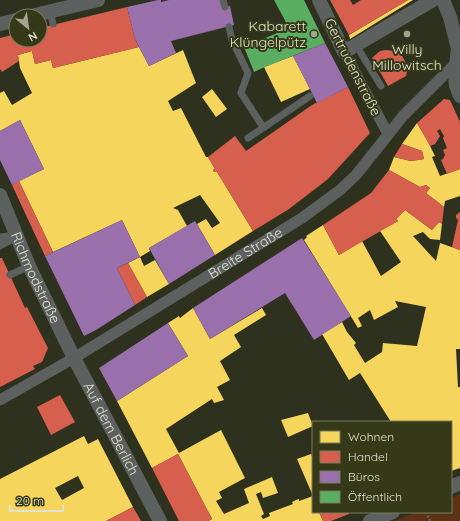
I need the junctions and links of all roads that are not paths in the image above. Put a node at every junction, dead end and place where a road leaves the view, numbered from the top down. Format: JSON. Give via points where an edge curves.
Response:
{"nodes":[{"id":1,"x":98,"y":0,"type":"edge"},
{"id":2,"x":319,"y":0,"type":"edge"},
{"id":3,"x":433,"y":0,"type":"edge"},
{"id":4,"x":444,"y":0,"type":"edge"},
{"id":5,"x":48,"y":18,"type":"edge"},
{"id":6,"x":460,"y":18,"type":"edge"},
{"id":7,"x":229,"y":27,"type":"dead end"},
{"id":8,"x":350,"y":48,"type":"junction"},
{"id":9,"x":458,"y":62,"type":"edge"},
{"id":10,"x":381,"y":86,"type":"dead end"},
{"id":11,"x":310,"y":96,"type":"dead end"},
{"id":12,"x":460,"y":96,"type":"edge"},
{"id":13,"x":263,"y":127,"type":"junction"},
{"id":14,"x":388,"y":134,"type":"junction"},
{"id":15,"x":248,"y":138,"type":"dead end"},
{"id":16,"x":0,"y":195,"type":"edge"},
{"id":17,"x":16,"y":237,"type":"junction"},
{"id":18,"x":0,"y":238,"type":"edge"},
{"id":19,"x":0,"y":246,"type":"edge"},
{"id":20,"x":29,"y":266,"type":"junction"},
{"id":21,"x":10,"y":276,"type":"dead end"},
{"id":22,"x":74,"y":358,"type":"junction"},
{"id":23,"x":0,"y":400,"type":"edge"},
{"id":24,"x":390,"y":513,"type":"edge"},
{"id":25,"x":160,"y":521,"type":"edge"},
{"id":26,"x":370,"y":521,"type":"edge"}],
"edges":[{"from":1,"to":5,"type":"street"},
{"from":2,"to":8,"type":"street","name":"Gertrudenstraße"},
{"from":3,"to":8,"type":"street"},
{"from":4,"to":6,"type":"street"},
{"from":4,"to":9,"type":"street","via":[[458,49]]},
{"from":7,"to":13,"type":"lane","via":[[232,40],[248,73],[241,92]]},
{"from":8,"to":10,"type":"lane"},
{"from":8,"to":14,"type":"street","name":"Gertrudenstraße"},
{"from":9,"to":12,"type":"street","via":[[456,86]]},
{"from":9,"to":14,"type":"street","name":"Breite Straße"},
{"from":11,"to":13,"type":"lane"},
{"from":13,"to":15,"type":"lane"},
{"from":14,"to":22,"type":"street","name":"Breite Straße","via":[[356,175],[302,218]]},
{"from":16,"to":17,"type":"street","name":"Richmodstraße"},
{"from":17,"to":18,"type":"street"},
{"from":17,"to":19,"type":"lane"},
{"from":17,"to":20,"type":"street","name":"Richmodstraße"},
{"from":20,"to":21,"type":"lane"},
{"from":20,"to":22,"type":"street","name":"Richmodstraße"},
{"from":22,"to":23,"type":"street","name":"Breite Straße"},
{"from":22,"to":25,"type":"street","name":"Auf dem Berlich"},
{"from":24,"to":26,"type":"street"}]}
